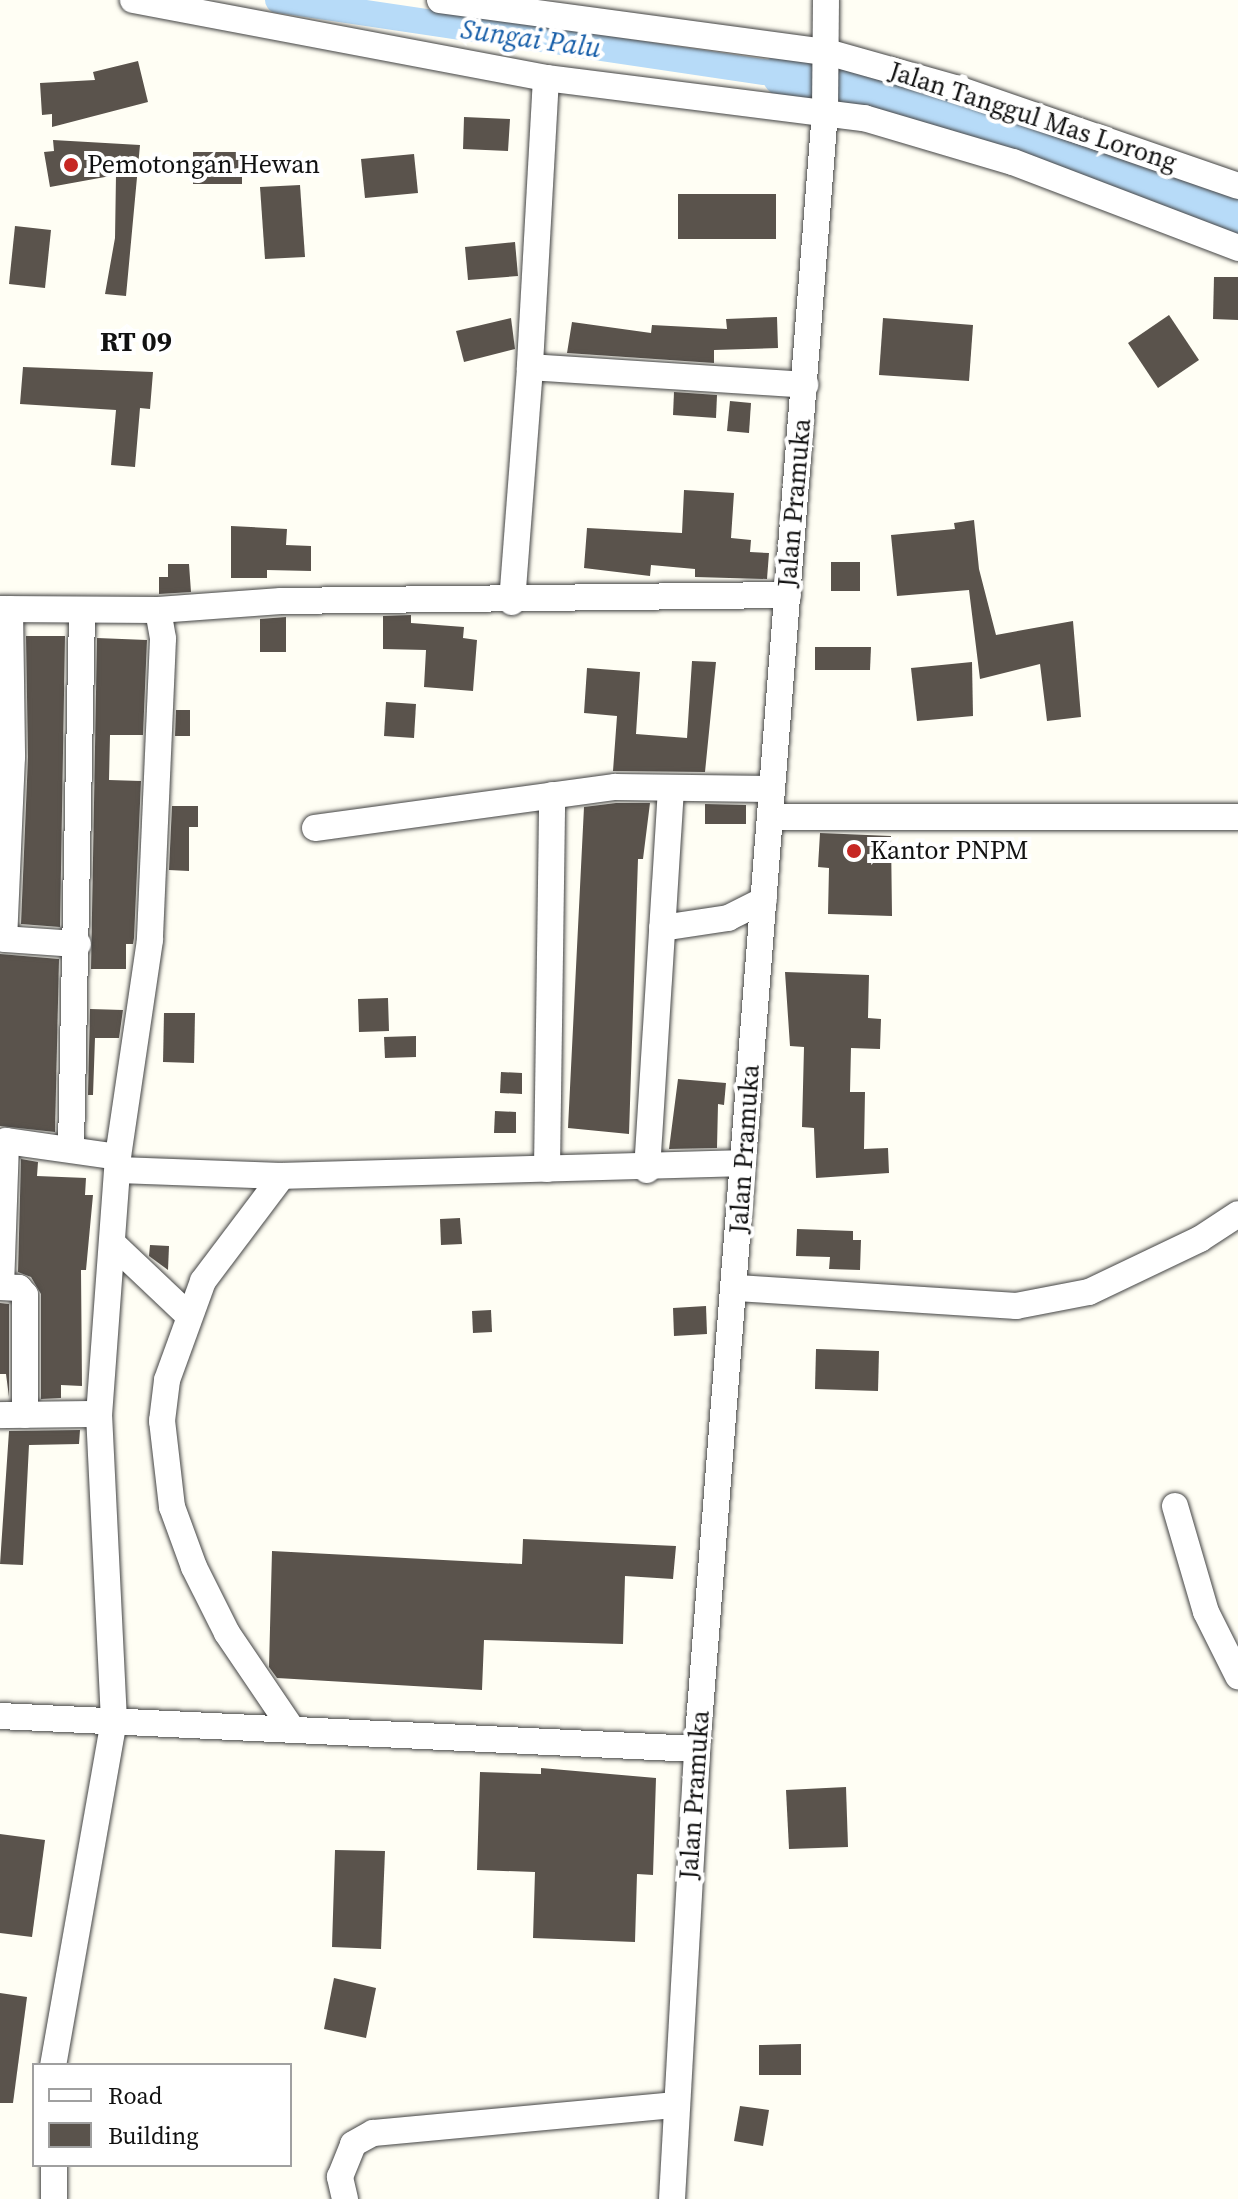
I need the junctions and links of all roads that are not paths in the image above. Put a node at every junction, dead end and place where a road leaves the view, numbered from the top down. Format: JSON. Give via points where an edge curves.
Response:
{"nodes":[{"id":1,"x":133,"y":0,"type":"edge"},
{"id":2,"x":440,"y":0,"type":"edge"},
{"id":3,"x":826,"y":0,"type":"edge"},
{"id":4,"x":827,"y":58,"type":"junction"},
{"id":5,"x":546,"y":78,"type":"junction"},
{"id":6,"x":825,"y":105,"type":"junction"},
{"id":7,"x":1238,"y":186,"type":"edge"},
{"id":8,"x":1238,"y":248,"type":"edge"},
{"id":9,"x":530,"y":367,"type":"junction"},
{"id":10,"x":805,"y":385,"type":"junction"},
{"id":11,"x":788,"y":595,"type":"junction"},
{"id":12,"x":512,"y":602,"type":"junction"},
{"id":13,"x":5,"y":609,"type":"edge"},
{"id":14,"x":158,"y":610,"type":"junction"},
{"id":15,"x":82,"y":611,"type":"junction"},
{"id":16,"x":671,"y":789,"type":"junction"},
{"id":17,"x":770,"y":789,"type":"junction"},
{"id":18,"x":552,"y":795,"type":"junction"},
{"id":19,"x":770,"y":817,"type":"junction"},
{"id":20,"x":1238,"y":817,"type":"edge"},
{"id":21,"x":315,"y":828,"type":"dead end"},
{"id":22,"x":764,"y":900,"type":"junction"},
{"id":23,"x":662,"y":928,"type":"junction"},
{"id":24,"x":78,"y":944,"type":"junction"},
{"id":25,"x":71,"y":1147,"type":"junction"},
{"id":26,"x":743,"y":1163,"type":"junction"},
{"id":27,"x":118,"y":1164,"type":"junction"},
{"id":28,"x":547,"y":1169,"type":"junction"},
{"id":29,"x":647,"y":1170,"type":"junction"},
{"id":30,"x":282,"y":1176,"type":"junction"},
{"id":31,"x":2,"y":1199,"type":"edge"},
{"id":32,"x":1238,"y":1214,"type":"edge"},
{"id":33,"x":113,"y":1244,"type":"junction"},
{"id":34,"x":1,"y":1287,"type":"edge"},
{"id":35,"x":737,"y":1288,"type":"junction"},
{"id":36,"x":188,"y":1315,"type":"junction"},
{"id":37,"x":99,"y":1414,"type":"junction"},
{"id":38,"x":12,"y":1415,"type":"edge"},
{"id":39,"x":1175,"y":1506,"type":"dead end"},
{"id":40,"x":1238,"y":1676,"type":"edge"},
{"id":41,"x":0,"y":1716,"type":"edge"},
{"id":42,"x":114,"y":1720,"type":"junction"},
{"id":43,"x":292,"y":1729,"type":"junction"},
{"id":44,"x":697,"y":1749,"type":"junction"},
{"id":45,"x":53,"y":2063,"type":"edge"},
{"id":46,"x":677,"y":2105,"type":"junction"},
{"id":47,"x":54,"y":2167,"type":"edge"},
{"id":48,"x":54,"y":2199,"type":"edge"},
{"id":49,"x":345,"y":2199,"type":"edge"},
{"id":50,"x":672,"y":2199,"type":"edge"}],
"edges":[{"from":1,"to":5,"type":"street"},
{"from":2,"to":4,"type":"street","name":"Jalan Tanggul Mas Lorong"},
{"from":3,"to":4,"type":"street"},
{"from":4,"to":6,"type":"street","name":"Jalan Pramuka"},
{"from":4,"to":7,"type":"street","name":"Jalan Tanggul Mas Lorong","via":[[955,88]]},
{"from":5,"to":6,"type":"street"},
{"from":5,"to":9,"type":"street"},
{"from":6,"to":8,"type":"street","via":[[966,146]]},
{"from":6,"to":10,"type":"street","name":"Jalan Pramuka"},
{"from":9,"to":10,"type":"street"},
{"from":9,"to":12,"type":"street"},
{"from":10,"to":11,"type":"street","name":"Jalan Pramuka"},
{"from":11,"to":12,"type":"street"},
{"from":11,"to":17,"type":"street","name":"Jalan Pramuka"},
{"from":12,"to":14,"type":"street","via":[[281,601]]},
{"from":13,"to":15,"type":"street"},
{"from":13,"to":24,"type":"street","via":[[12,757],[4,939]]},
{"from":14,"to":15,"type":"street"},
{"from":14,"to":27,"type":"street","via":[[163,639],[162,754],[150,940]]},
{"from":15,"to":24,"type":"street"},
{"from":16,"to":17,"type":"street"},
{"from":16,"to":18,"type":"street","via":[[615,787]]},
{"from":16,"to":23,"type":"street"},
{"from":17,"to":19,"type":"street","name":"Jalan Pramuka"},
{"from":18,"to":21,"type":"street"},
{"from":18,"to":28,"type":"street"},
{"from":19,"to":20,"type":"street"},
{"from":19,"to":22,"type":"street","name":"Jalan Pramuka"},
{"from":22,"to":23,"type":"street","via":[[728,918]]},
{"from":22,"to":26,"type":"street","name":"Jalan Pramuka"},
{"from":23,"to":29,"type":"street"},
{"from":24,"to":25,"type":"street"},
{"from":25,"to":27,"type":"street"},
{"from":25,"to":31,"type":"street","via":[[6,1141]]},
{"from":26,"to":29,"type":"street"},
{"from":26,"to":35,"type":"street","name":"Jalan Pramuka"},
{"from":27,"to":30,"type":"street"},
{"from":27,"to":33,"type":"street"},
{"from":28,"to":29,"type":"street"},
{"from":28,"to":30,"type":"street"},
{"from":30,"to":36,"type":"street","via":[[203,1281]]},
{"from":31,"to":34,"type":"street"},
{"from":32,"to":35,"type":"street","via":[[1187,1246],[1089,1292],[1016,1306]]},
{"from":33,"to":36,"type":"street"},
{"from":33,"to":37,"type":"street"},
{"from":34,"to":38,"type":"street","via":[[19,1288],[25,1295]]},
{"from":35,"to":44,"type":"street","name":"Jalan Pramuka"},
{"from":36,"to":43,"type":"street","via":[[167,1380],[162,1421],[172,1507],[227,1633]]},
{"from":37,"to":38,"type":"street"},
{"from":37,"to":42,"type":"street"},
{"from":39,"to":40,"type":"street","via":[[1206,1612]]},
{"from":41,"to":42,"type":"street"},
{"from":42,"to":43,"type":"street"},
{"from":42,"to":45,"type":"street"},
{"from":43,"to":44,"type":"street"},
{"from":44,"to":46,"type":"street","name":"Jalan Pramuka"},
{"from":46,"to":49,"type":"street","via":[[373,2133],[353,2144],[340,2177]]},
{"from":46,"to":50,"type":"street","name":"Jalan Pramuka"},
{"from":47,"to":48,"type":"street"}]}
